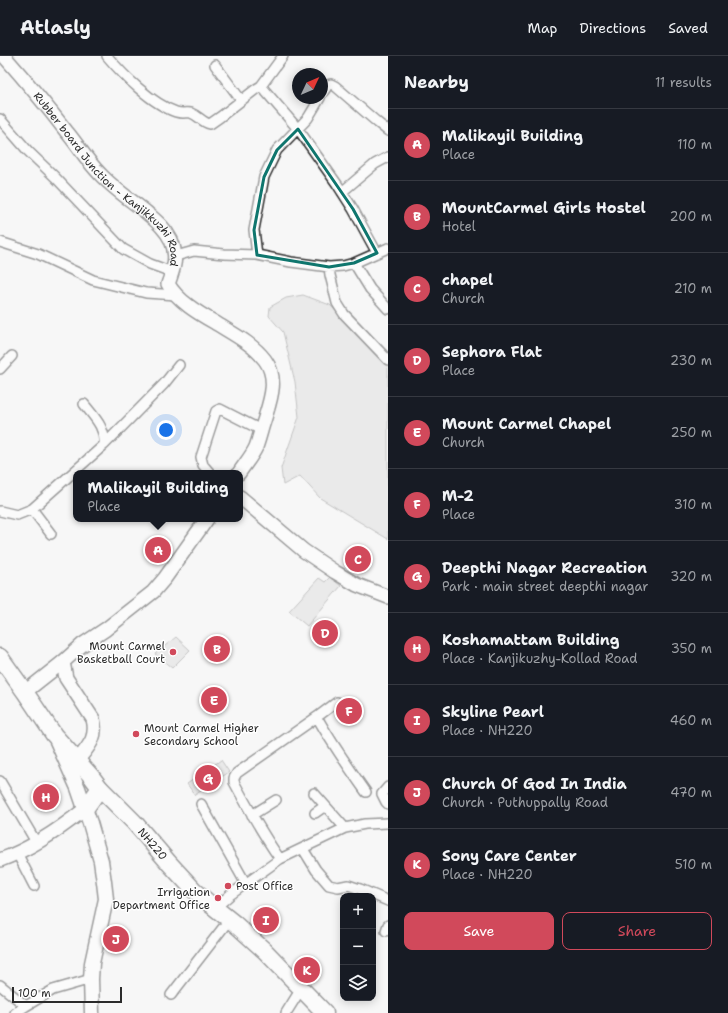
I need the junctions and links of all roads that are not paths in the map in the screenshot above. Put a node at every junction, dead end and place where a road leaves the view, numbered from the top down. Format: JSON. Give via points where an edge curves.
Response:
{"nodes":[{"id":1,"x":4,"y":56,"type":"edge"},
{"id":2,"x":107,"y":56,"type":"edge"},
{"id":3,"x":282,"y":56,"type":"edge"},
{"id":4,"x":215,"y":65,"type":"dead end"},
{"id":5,"x":328,"y":85,"type":"edge"},
{"id":6,"x":261,"y":86,"type":"junction"},
{"id":7,"x":241,"y":100,"type":"junction"},
{"id":8,"x":316,"y":104,"type":"edge"},
{"id":9,"x":0,"y":119,"type":"edge"},
{"id":10,"x":298,"y":129,"type":"junction"},
{"id":11,"x":388,"y":131,"type":"edge"},
{"id":12,"x":388,"y":157,"type":"edge"},
{"id":13,"x":342,"y":192,"type":"junction"},
{"id":14,"x":0,"y":242,"type":"edge"},
{"id":15,"x":388,"y":248,"type":"edge"},
{"id":16,"x":377,"y":253,"type":"junction"},
{"id":17,"x":257,"y":255,"type":"junction"},
{"id":18,"x":176,"y":256,"type":"junction"},
{"id":19,"x":354,"y":263,"type":"junction"},
{"id":20,"x":330,"y":267,"type":"junction"},
{"id":21,"x":172,"y":272,"type":"junction"},
{"id":22,"x":177,"y":295,"type":"junction"},
{"id":23,"x":388,"y":308,"type":"edge"},
{"id":24,"x":12,"y":356,"type":"dead end"},
{"id":25,"x":388,"y":360,"type":"edge"},
{"id":26,"x":179,"y":365,"type":"dead end"},
{"id":27,"x":0,"y":369,"type":"edge"},
{"id":28,"x":84,"y":404,"type":"dead end"},
{"id":29,"x":261,"y":430,"type":"junction"},
{"id":30,"x":104,"y":445,"type":"junction"},
{"id":31,"x":76,"y":470,"type":"edge"},
{"id":32,"x":207,"y":470,"type":"edge"},
{"id":33,"x":241,"y":470,"type":"edge"},
{"id":34,"x":73,"y":473,"type":"edge"},
{"id":35,"x":243,"y":499,"type":"edge"},
{"id":36,"x":32,"y":509,"type":"junction"},
{"id":37,"x":0,"y":511,"type":"edge"},
{"id":38,"x":205,"y":522,"type":"edge"},
{"id":39,"x":51,"y":534,"type":"dead end"},
{"id":40,"x":388,"y":597,"type":"edge"},
{"id":41,"x":0,"y":657,"type":"edge"},
{"id":42,"x":62,"y":662,"type":"junction"},
{"id":43,"x":25,"y":692,"type":"junction"},
{"id":44,"x":338,"y":702,"type":"dead end"},
{"id":45,"x":317,"y":717,"type":"junction"},
{"id":46,"x":54,"y":736,"type":"junction"},
{"id":47,"x":77,"y":761,"type":"junction"},
{"id":48,"x":0,"y":781,"type":"edge"},
{"id":49,"x":388,"y":787,"type":"edge"},
{"id":50,"x":100,"y":788,"type":"junction"},
{"id":51,"x":366,"y":792,"type":"dead end"},
{"id":52,"x":314,"y":793,"type":"dead end"},
{"id":53,"x":276,"y":800,"type":"dead end"},
{"id":54,"x":201,"y":804,"type":"dead end"},
{"id":55,"x":388,"y":804,"type":"edge"},
{"id":56,"x":325,"y":806,"type":"junction"},
{"id":57,"x":85,"y":809,"type":"junction"},
{"id":58,"x":315,"y":813,"type":"dead end"},
{"id":59,"x":252,"y":815,"type":"junction"},
{"id":60,"x":388,"y":823,"type":"edge"},
{"id":61,"x":345,"y":828,"type":"junction"},
{"id":62,"x":36,"y":842,"type":"junction"},
{"id":63,"x":303,"y":849,"type":"junction"},
{"id":64,"x":17,"y":853,"type":"junction"},
{"id":65,"x":280,"y":859,"type":"junction"},
{"id":66,"x":0,"y":860,"type":"edge"},
{"id":67,"x":246,"y":884,"type":"junction"},
{"id":68,"x":34,"y":886,"type":"dead end"},
{"id":69,"x":388,"y":901,"type":"edge"},
{"id":70,"x":215,"y":908,"type":"junction"},
{"id":71,"x":229,"y":920,"type":"junction"},
{"id":72,"x":91,"y":980,"type":"junction"},
{"id":73,"x":0,"y":985,"type":"edge"},
{"id":74,"x":301,"y":989,"type":"junction"},
{"id":75,"x":171,"y":995,"type":"dead end"},
{"id":76,"x":26,"y":1006,"type":"junction"},
{"id":77,"x":15,"y":1013,"type":"edge"},
{"id":78,"x":92,"y":1013,"type":"edge"},
{"id":79,"x":286,"y":1013,"type":"edge"},
{"id":80,"x":325,"y":1013,"type":"edge"}],
"edges":[{"from":1,"to":18,"type":"main road","name":"Rubber board Junction - Kanjikkuzhi Road","via":[[49,109],[87,160],[166,230]]},
{"from":2,"to":7,"type":"street","via":[[120,72],[163,107],[193,114],[205,123],[210,124]]},
{"from":3,"to":6,"type":"street"},
{"from":4,"to":7,"type":"street"},
{"from":5,"to":11,"type":"street","via":[[335,86]]},
{"from":6,"to":7,"type":"street"},
{"from":6,"to":10,"type":"street"},
{"from":8,"to":10,"type":"street"},
{"from":9,"to":21,"type":"street","via":[[123,249],[150,264]]},
{"from":10,"to":13,"type":"street"},
{"from":10,"to":17,"type":"street","via":[[277,150],[264,178],[254,230]]},
{"from":12,"to":13,"type":"street","via":[[375,164]]},
{"from":13,"to":16,"type":"street"},
{"from":14,"to":22,"type":"street","via":[[38,254],[93,280],[146,293]]},
{"from":15,"to":16,"type":"street"},
{"from":16,"to":19,"type":"street"},
{"from":17,"to":18,"type":"street","via":[[194,251]]},
{"from":17,"to":20,"type":"street"},
{"from":18,"to":21,"type":"main road","name":"Rubber board Junction - Kanjikkuzhi Road"},
{"from":19,"to":20,"type":"street"},
{"from":19,"to":23,"type":"street","via":[[370,289]]},
{"from":20,"to":25,"type":"street","via":[[337,303],[344,314]]},
{"from":21,"to":22,"type":"main road","name":"Rubber board Junction - Kanjikkuzhi Road","via":[[168,284]]},
{"from":22,"to":29,"type":"main road","name":"Rubber board Junction - Kanjikkuzhi Road","via":[[205,317],[246,341],[266,361],[271,372],[272,393]]},
{"from":24,"to":27,"type":"street"},
{"from":26,"to":30,"type":"street","via":[[164,384]]},
{"from":28,"to":30,"type":"street","via":[[99,423],[105,437]]},
{"from":29,"to":32,"type":"street","via":[[220,409],[216,410],[201,457]]},
{"from":29,"to":33,"type":"main road","name":"Rubber board Junction - Kanjikkuzhi Road","via":[[255,448]]},
{"from":30,"to":31,"type":"street"},
{"from":34,"to":36,"type":"street"},
{"from":35,"to":40,"type":"main road","via":[[335,572],[357,585]]},
{"from":36,"to":37,"type":"street","via":[[17,515]]},
{"from":36,"to":39,"type":"street"},
{"from":38,"to":42,"type":"main road","via":[[153,592]]},
{"from":41,"to":43,"type":"highway","name":"NH220"},
{"from":42,"to":43,"type":"main road"},
{"from":42,"to":47,"type":"main road","via":[[66,678],[95,726],[92,741]]},
{"from":43,"to":46,"type":"highway","name":"NH220"},
{"from":44,"to":45,"type":"street"},
{"from":45,"to":51,"type":"street"},
{"from":45,"to":59,"type":"street","via":[[237,773],[234,782]]},
{"from":46,"to":47,"type":"highway","name":"NH220"},
{"from":46,"to":57,"type":"main road"},
{"from":47,"to":50,"type":"highway","name":"NH220"},
{"from":48,"to":62,"type":"street"},
{"from":49,"to":55,"type":"street","via":[[382,794]]},
{"from":50,"to":57,"type":"highway"},
{"from":50,"to":70,"type":"highway","name":"NH220","via":[[193,889]]},
{"from":52,"to":56,"type":"street"},
{"from":53,"to":59,"type":"street"},
{"from":54,"to":67,"type":"street"},
{"from":56,"to":58,"type":"street"},
{"from":56,"to":61,"type":"street"},
{"from":57,"to":62,"type":"main road"},
{"from":57,"to":72,"type":"main road","via":[[100,861],[106,899],[92,963]]},
{"from":59,"to":65,"type":"street"},
{"from":60,"to":61,"type":"street"},
{"from":61,"to":63,"type":"street"},
{"from":62,"to":64,"type":"main road"},
{"from":63,"to":65,"type":"street"},
{"from":63,"to":69,"type":"street","via":[[329,885],[360,888]]},
{"from":64,"to":66,"type":"main road"},
{"from":64,"to":68,"type":"street"},
{"from":65,"to":67,"type":"street"},
{"from":67,"to":70,"type":"street"},
{"from":70,"to":71,"type":"highway","name":"NH220"},
{"from":71,"to":74,"type":"highway","name":"NH220","via":[[265,951]]},
{"from":71,"to":75,"type":"street"},
{"from":72,"to":76,"type":"street","via":[[53,990]]},
{"from":72,"to":78,"type":"main road"},
{"from":73,"to":76,"type":"street"},
{"from":74,"to":79,"type":"street"},
{"from":74,"to":80,"type":"highway","name":"NH220"},
{"from":76,"to":77,"type":"street"}]}
